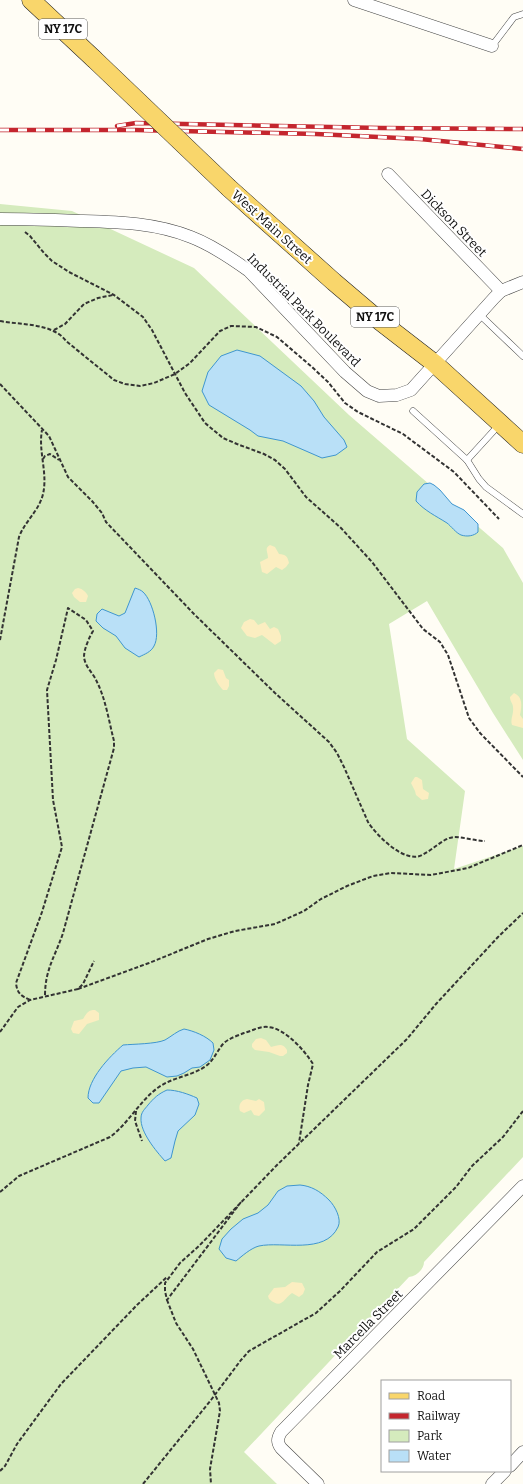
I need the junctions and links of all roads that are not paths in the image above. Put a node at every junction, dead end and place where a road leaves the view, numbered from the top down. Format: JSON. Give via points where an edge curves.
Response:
{"nodes":[{"id":1,"x":31,"y":0,"type":"edge"},
{"id":2,"x":354,"y":0,"type":"edge"},
{"id":3,"x":523,"y":14,"type":"edge"},
{"id":4,"x":492,"y":46,"type":"joint"},
{"id":5,"x":388,"y":174,"type":"dead end"},
{"id":6,"x":0,"y":219,"type":"edge"},
{"id":7,"x":523,"y":282,"type":"edge"},
{"id":8,"x":501,"y":291,"type":"junction"},
{"id":9,"x":479,"y":314,"type":"junction"},
{"id":10,"x":523,"y":356,"type":"edge"},
{"id":11,"x":434,"y":363,"type":"junction"},
{"id":12,"x":413,"y":411,"type":"dead end"},
{"id":13,"x":500,"y":423,"type":"junction"},
{"id":14,"x":523,"y":444,"type":"edge"},
{"id":15,"x":467,"y":460,"type":"junction"},
{"id":16,"x":523,"y":514,"type":"edge"},
{"id":17,"x":523,"y":1186,"type":"edge"},
{"id":18,"x":523,"y":1452,"type":"edge"},
{"id":19,"x":511,"y":1465,"type":"edge"},
{"id":20,"x":504,"y":1472,"type":"edge"},
{"id":21,"x":318,"y":1484,"type":"edge"},
{"id":22,"x":492,"y":1484,"type":"edge"}],
"edges":[{"from":1,"to":11,"type":"main road","name":"West Main Street","number":"NY 17C","bridge":true,"via":[[229,188],[381,322]]},
{"from":2,"to":4,"type":"street"},
{"from":3,"to":4,"type":"lane","via":[[514,17]]},
{"from":5,"to":8,"type":"street","name":"Dickson Street"},
{"from":6,"to":11,"type":"street","name":"Industrial Park Boulevard","via":[[150,225],[212,246],[249,271],[345,372],[367,391],[379,396],[397,395],[410,390]]},
{"from":7,"to":8,"type":"street"},
{"from":8,"to":9,"type":"street"},
{"from":9,"to":10,"type":"lane"},
{"from":9,"to":11,"type":"street"},
{"from":11,"to":13,"type":"main road","name":"West Main Street","number":"NY 17C"},
{"from":12,"to":15,"type":"lane"},
{"from":13,"to":14,"type":"main road","name":"West Main Street","number":"NY 17C"},
{"from":13,"to":15,"type":"lane"},
{"from":15,"to":16,"type":"lane","via":[[486,487]]},
{"from":17,"to":21,"type":"street","name":"Marcella Street","via":[[281,1432],[277,1443]]},
{"from":18,"to":19,"type":"street"},
{"from":20,"to":22,"type":"street"}]}
